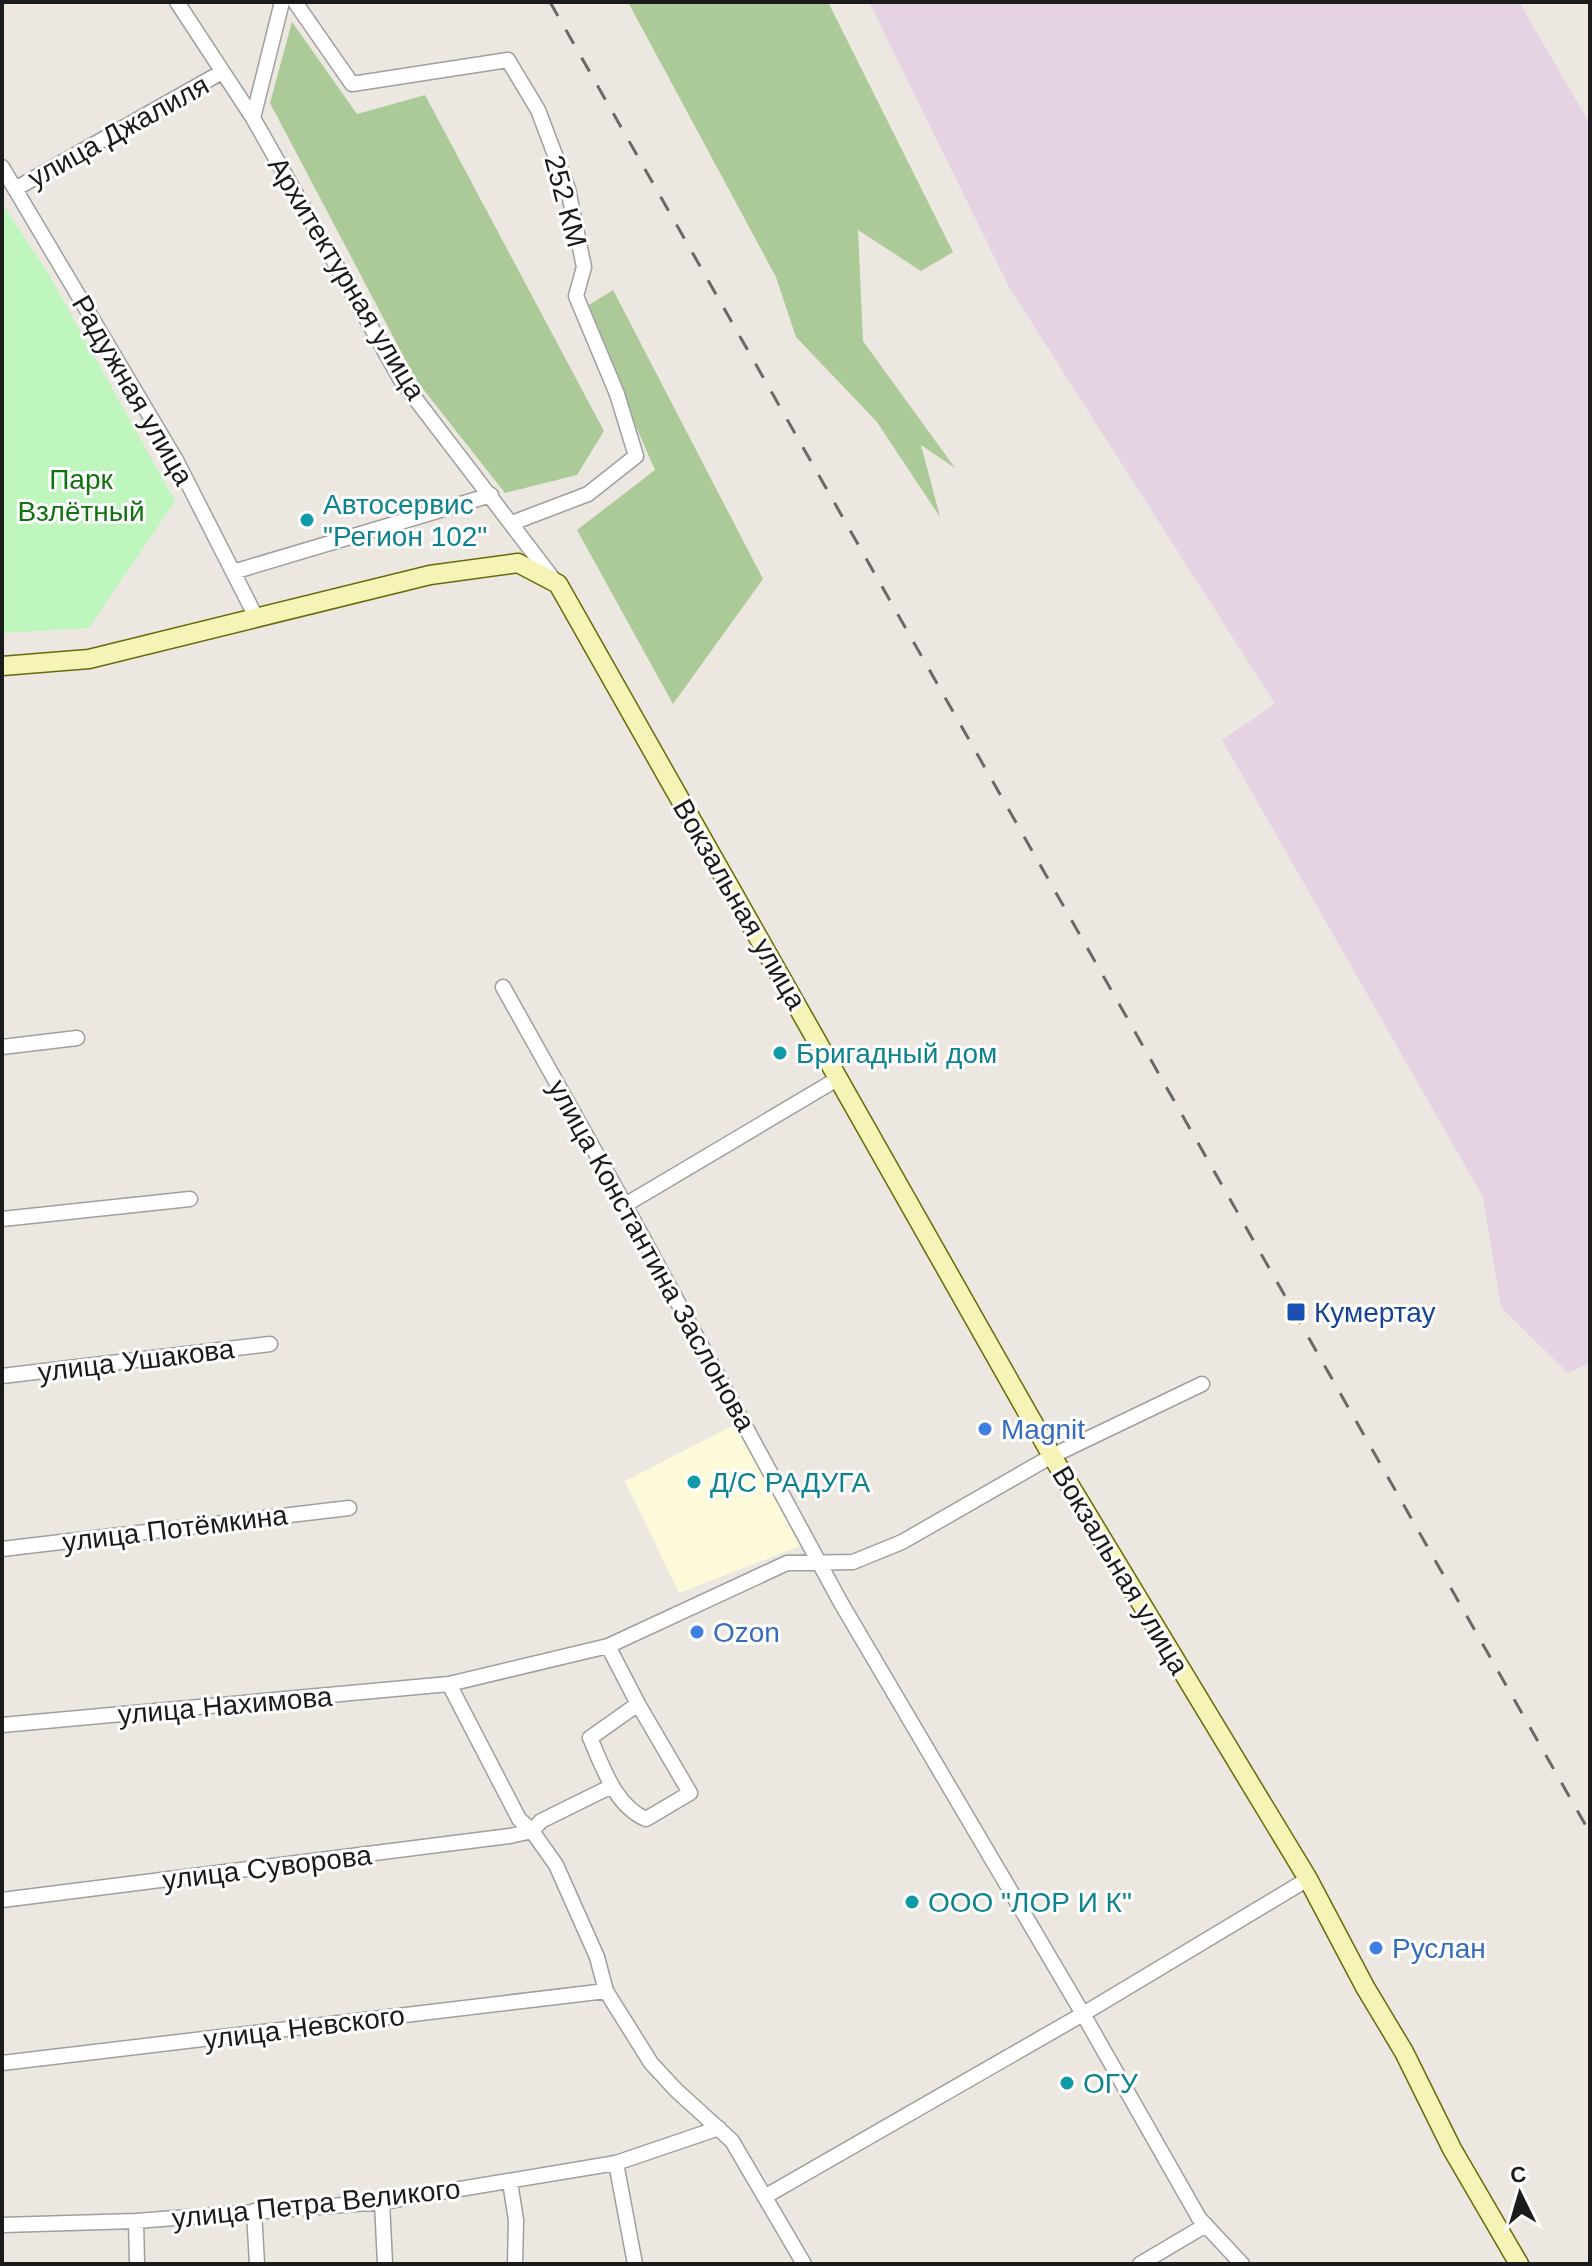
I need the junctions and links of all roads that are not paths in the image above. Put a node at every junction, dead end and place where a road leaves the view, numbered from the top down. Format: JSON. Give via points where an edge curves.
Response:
{"nodes":[{"id":1,"x":177,"y":2,"type":"edge"},
{"id":2,"x":282,"y":2,"type":"edge"},
{"id":3,"x":295,"y":2,"type":"edge"},
{"id":4,"x":222,"y":72,"type":"junction"},
{"id":5,"x":253,"y":118,"type":"junction"},
{"id":6,"x":2,"y":167,"type":"edge"},
{"id":7,"x":15,"y":189,"type":"junction"},
{"id":8,"x":491,"y":495,"type":"junction"},
{"id":9,"x":512,"y":523,"type":"junction"},
{"id":10,"x":233,"y":572,"type":"junction"},
{"id":11,"x":558,"y":584,"type":"junction"},
{"id":12,"x":256,"y":617,"type":"junction"},
{"id":13,"x":2,"y":666,"type":"edge"},
{"id":14,"x":503,"y":987,"type":"dead end"},
{"id":15,"x":77,"y":1038,"type":"dead end"},
{"id":16,"x":2,"y":1047,"type":"edge"},
{"id":17,"x":839,"y":1078,"type":"junction"},
{"id":18,"x":190,"y":1199,"type":"dead end"},
{"id":19,"x":625,"y":1205,"type":"junction"},
{"id":20,"x":2,"y":1219,"type":"edge"},
{"id":21,"x":270,"y":1344,"type":"dead end"},
{"id":22,"x":2,"y":1376,"type":"edge"},
{"id":23,"x":1202,"y":1384,"type":"dead end"},
{"id":24,"x":1052,"y":1456,"type":"junction"},
{"id":25,"x":349,"y":1508,"type":"dead end"},
{"id":26,"x":2,"y":1549,"type":"edge"},
{"id":27,"x":821,"y":1563,"type":"junction"},
{"id":28,"x":608,"y":1646,"type":"junction"},
{"id":29,"x":449,"y":1684,"type":"junction"},
{"id":30,"x":638,"y":1704,"type":"junction"},
{"id":31,"x":2,"y":1725,"type":"edge"},
{"id":32,"x":612,"y":1786,"type":"junction"},
{"id":33,"x":532,"y":1831,"type":"junction"},
{"id":34,"x":1308,"y":1879,"type":"junction"},
{"id":35,"x":2,"y":1900,"type":"edge"},
{"id":36,"x":606,"y":1991,"type":"junction"},
{"id":37,"x":1083,"y":2014,"type":"junction"},
{"id":38,"x":2,"y":2063,"type":"edge"},
{"id":39,"x":719,"y":2128,"type":"junction"},
{"id":40,"x":616,"y":2163,"type":"junction"},
{"id":41,"x":510,"y":2182,"type":"junction"},
{"id":42,"x":766,"y":2196,"type":"junction"},
{"id":43,"x":382,"y":2202,"type":"junction"},
{"id":44,"x":254,"y":2211,"type":"junction"},
{"id":45,"x":136,"y":2221,"type":"junction"},
{"id":46,"x":2,"y":2225,"type":"edge"},
{"id":47,"x":1206,"y":2225,"type":"junction"},
{"id":48,"x":636,"y":2261,"type":"edge"},
{"id":49,"x":137,"y":2264,"type":"edge"},
{"id":50,"x":257,"y":2264,"type":"edge"},
{"id":51,"x":385,"y":2264,"type":"edge"},
{"id":52,"x":515,"y":2264,"type":"edge"},
{"id":53,"x":804,"y":2264,"type":"edge"},
{"id":54,"x":1140,"y":2264,"type":"edge"},
{"id":55,"x":1242,"y":2264,"type":"edge"},
{"id":56,"x":1519,"y":2264,"type":"edge"}],
"edges":[{"from":1,"to":4,"type":"street","name":"Архитектурная улица"},
{"from":2,"to":5,"type":"street"},
{"from":3,"to":9,"type":"street","name":"252 КМ","via":[[352,84],[508,60],[538,110],[568,189],[584,267],[576,296],[636,456],[588,494]]},
{"from":4,"to":5,"type":"street","name":"Архитектурная улица"},
{"from":4,"to":7,"type":"street","name":"улица Джалиля"},
{"from":5,"to":8,"type":"street","name":"Архитектурная улица","via":[[401,380]]},
{"from":6,"to":7,"type":"street","name":"Радужная улица"},
{"from":7,"to":10,"type":"street","name":"Радужная улица","via":[[176,460]]},
{"from":8,"to":9,"type":"street","name":"Архитектурная улица"},
{"from":8,"to":10,"type":"street"},
{"from":9,"to":11,"type":"street","name":"Архитектурная улица"},
{"from":10,"to":12,"type":"street","name":"Радужная улица"},
{"from":11,"to":12,"type":"main road","via":[[518,563],[430,575]]},
{"from":11,"to":17,"type":"main road","name":"Вокзальная улица"},
{"from":12,"to":13,"type":"main road","via":[[89,659]]},
{"from":14,"to":19,"type":"street","name":"улица Константина Заслонова"},
{"from":15,"to":16,"type":"street"},
{"from":17,"to":19,"type":"street"},
{"from":17,"to":24,"type":"main road","name":"Вокзальная улица"},
{"from":18,"to":20,"type":"street"},
{"from":19,"to":27,"type":"street","name":"улица Константина Заслонова"},
{"from":21,"to":22,"type":"street","name":"улица Ушакова"},
{"from":23,"to":24,"type":"street","name":"улица Нахимова"},
{"from":24,"to":27,"type":"street","name":"улица Нахимова","via":[[902,1542],[853,1562]]},
{"from":24,"to":34,"type":"main road","name":"Вокзальная улица"},
{"from":25,"to":26,"type":"street","name":"улица Потёмкина"},
{"from":27,"to":28,"type":"street","name":"улица Нахимова","via":[[787,1563]]},
{"from":27,"to":37,"type":"street","name":"улица Константина Заслонова"},
{"from":28,"to":29,"type":"street","name":"улица Нахимова"},
{"from":28,"to":30,"type":"street"},
{"from":29,"to":31,"type":"street","name":"улица Нахимова"},
{"from":29,"to":33,"type":"street","via":[[519,1819]]},
{"from":30,"to":32,"type":"street","via":[[590,1738]]},
{"from":30,"to":32,"type":"street","via":[[690,1793],[646,1819],[633,1813]]},
{"from":32,"to":33,"type":"street","via":[[541,1821]]},
{"from":33,"to":35,"type":"street","name":"улица Суворова"},
{"from":33,"to":36,"type":"street","via":[[580,1913]]},
{"from":34,"to":37,"type":"street"},
{"from":34,"to":56,"type":"main road","name":"Вокзальная улица"},
{"from":36,"to":38,"type":"street","name":"улица Невского"},
{"from":36,"to":39,"type":"street","via":[[651,2063]]},
{"from":37,"to":42,"type":"street"},
{"from":37,"to":47,"type":"street","name":"улица Константина Заслонова"},
{"from":39,"to":40,"type":"street","name":"улица Петра Великого"},
{"from":39,"to":42,"type":"street"},
{"from":40,"to":41,"type":"street","name":"улица Петра Великого"},
{"from":40,"to":48,"type":"street"},
{"from":41,"to":43,"type":"street","name":"улица Петра Великого"},
{"from":41,"to":52,"type":"street"},
{"from":42,"to":53,"type":"street"},
{"from":43,"to":44,"type":"street","name":"улица Петра Великого"},
{"from":43,"to":51,"type":"street"},
{"from":44,"to":45,"type":"street","name":"улица Петра Великого"},
{"from":44,"to":50,"type":"street"},
{"from":45,"to":46,"type":"street","name":"улица Петра Великого"},
{"from":45,"to":49,"type":"street"},
{"from":47,"to":54,"type":"street"},
{"from":47,"to":55,"type":"street","name":"улица Константина Заслонова"}]}
